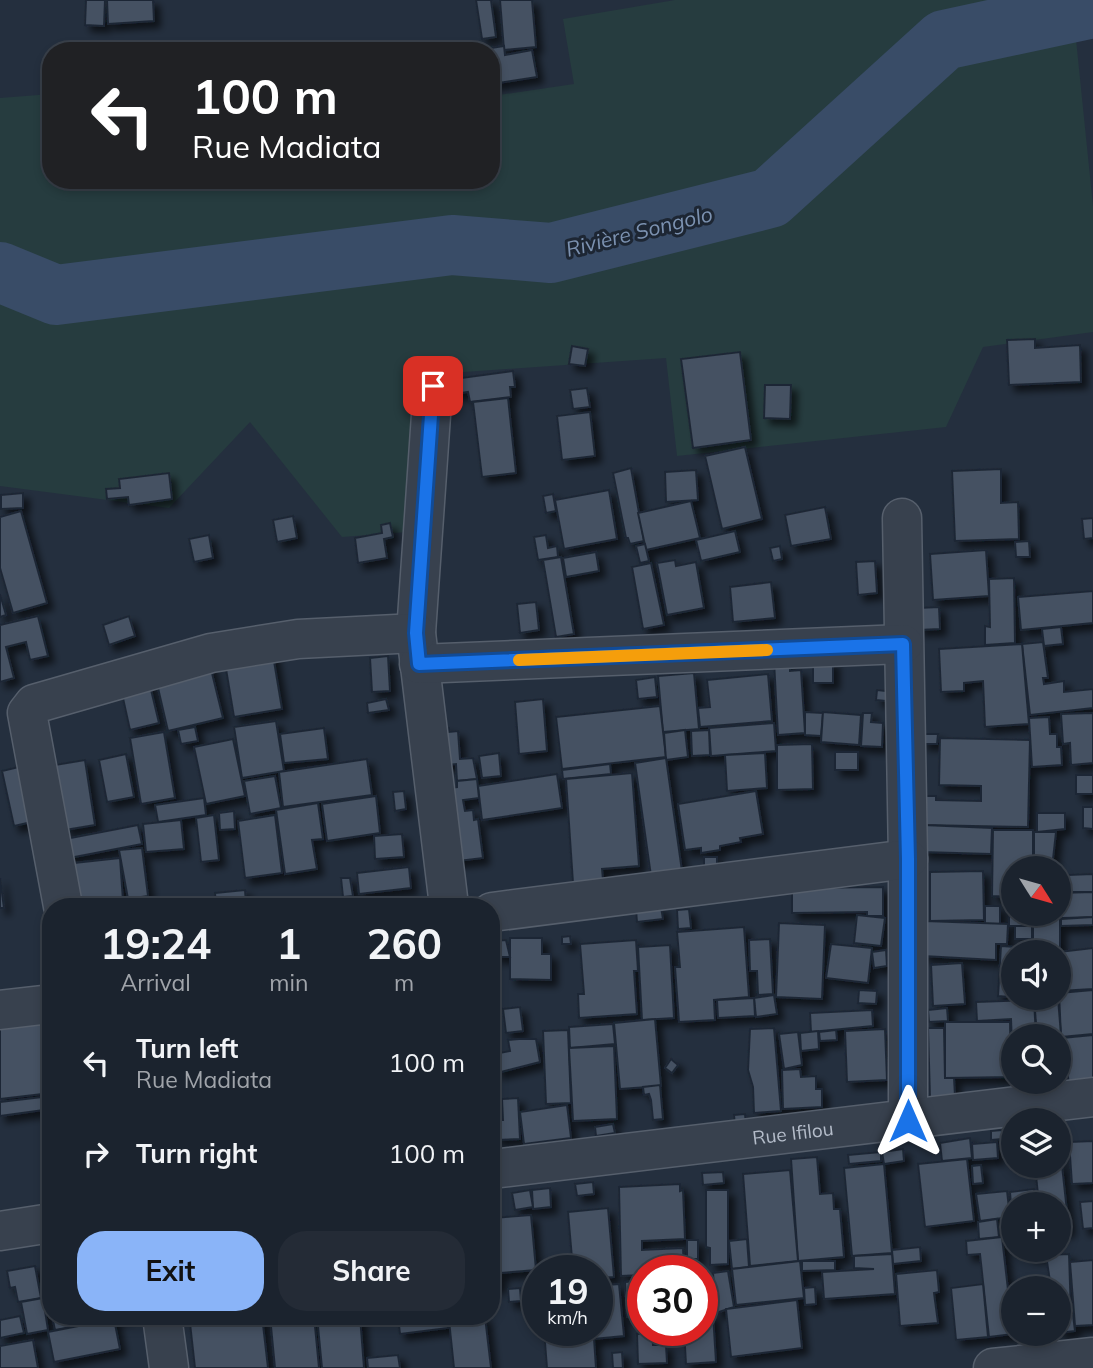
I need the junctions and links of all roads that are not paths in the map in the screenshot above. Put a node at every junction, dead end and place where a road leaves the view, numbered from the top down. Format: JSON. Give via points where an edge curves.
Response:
{"nodes":[{"id":1,"x":433,"y":386,"type":"dead end"},
{"id":2,"x":902,"y":518,"type":"dead end"},
{"id":3,"x":903,"y":644,"type":"junction"},
{"id":4,"x":417,"y":649,"type":"junction"},
{"id":5,"x":908,"y":859,"type":"junction"},
{"id":6,"x":62,"y":898,"type":"edge"},
{"id":7,"x":448,"y":898,"type":"edge"},
{"id":8,"x":500,"y":911,"type":"edge"},
{"id":9,"x":42,"y":1005,"type":"edge"},
{"id":10,"x":0,"y":1010,"type":"edge"},
{"id":11,"x":1093,"y":1097,"type":"edge"},
{"id":12,"x":908,"y":1121,"type":"junction"},
{"id":13,"x":500,"y":1168,"type":"edge"},
{"id":14,"x":42,"y":1224,"type":"edge"},
{"id":15,"x":0,"y":1231,"type":"edge"},
{"id":16,"x":163,"y":1325,"type":"edge"},
{"id":17,"x":1093,"y":1357,"type":"edge"},
{"id":18,"x":169,"y":1368,"type":"edge"},
{"id":19,"x":993,"y":1368,"type":"edge"}],
"edges":[{"from":1,"to":4,"type":"street"},
{"from":2,"to":3,"type":"street"},
{"from":3,"to":4,"type":"street"},
{"from":3,"to":5,"type":"street"},
{"from":4,"to":6,"type":"street","via":[[299,639],[211,653],[34,704],[27,713]]},
{"from":4,"to":7,"type":"street"},
{"from":5,"to":8,"type":"street"},
{"from":5,"to":12,"type":"street"},
{"from":9,"to":10,"type":"street"},
{"from":11,"to":12,"type":"street","name":"Rue Ifilou"},
{"from":12,"to":13,"type":"street","name":"Rue Ifilou"},
{"from":14,"to":15,"type":"street"},
{"from":16,"to":18,"type":"street"},
{"from":17,"to":19,"type":"street"}]}
